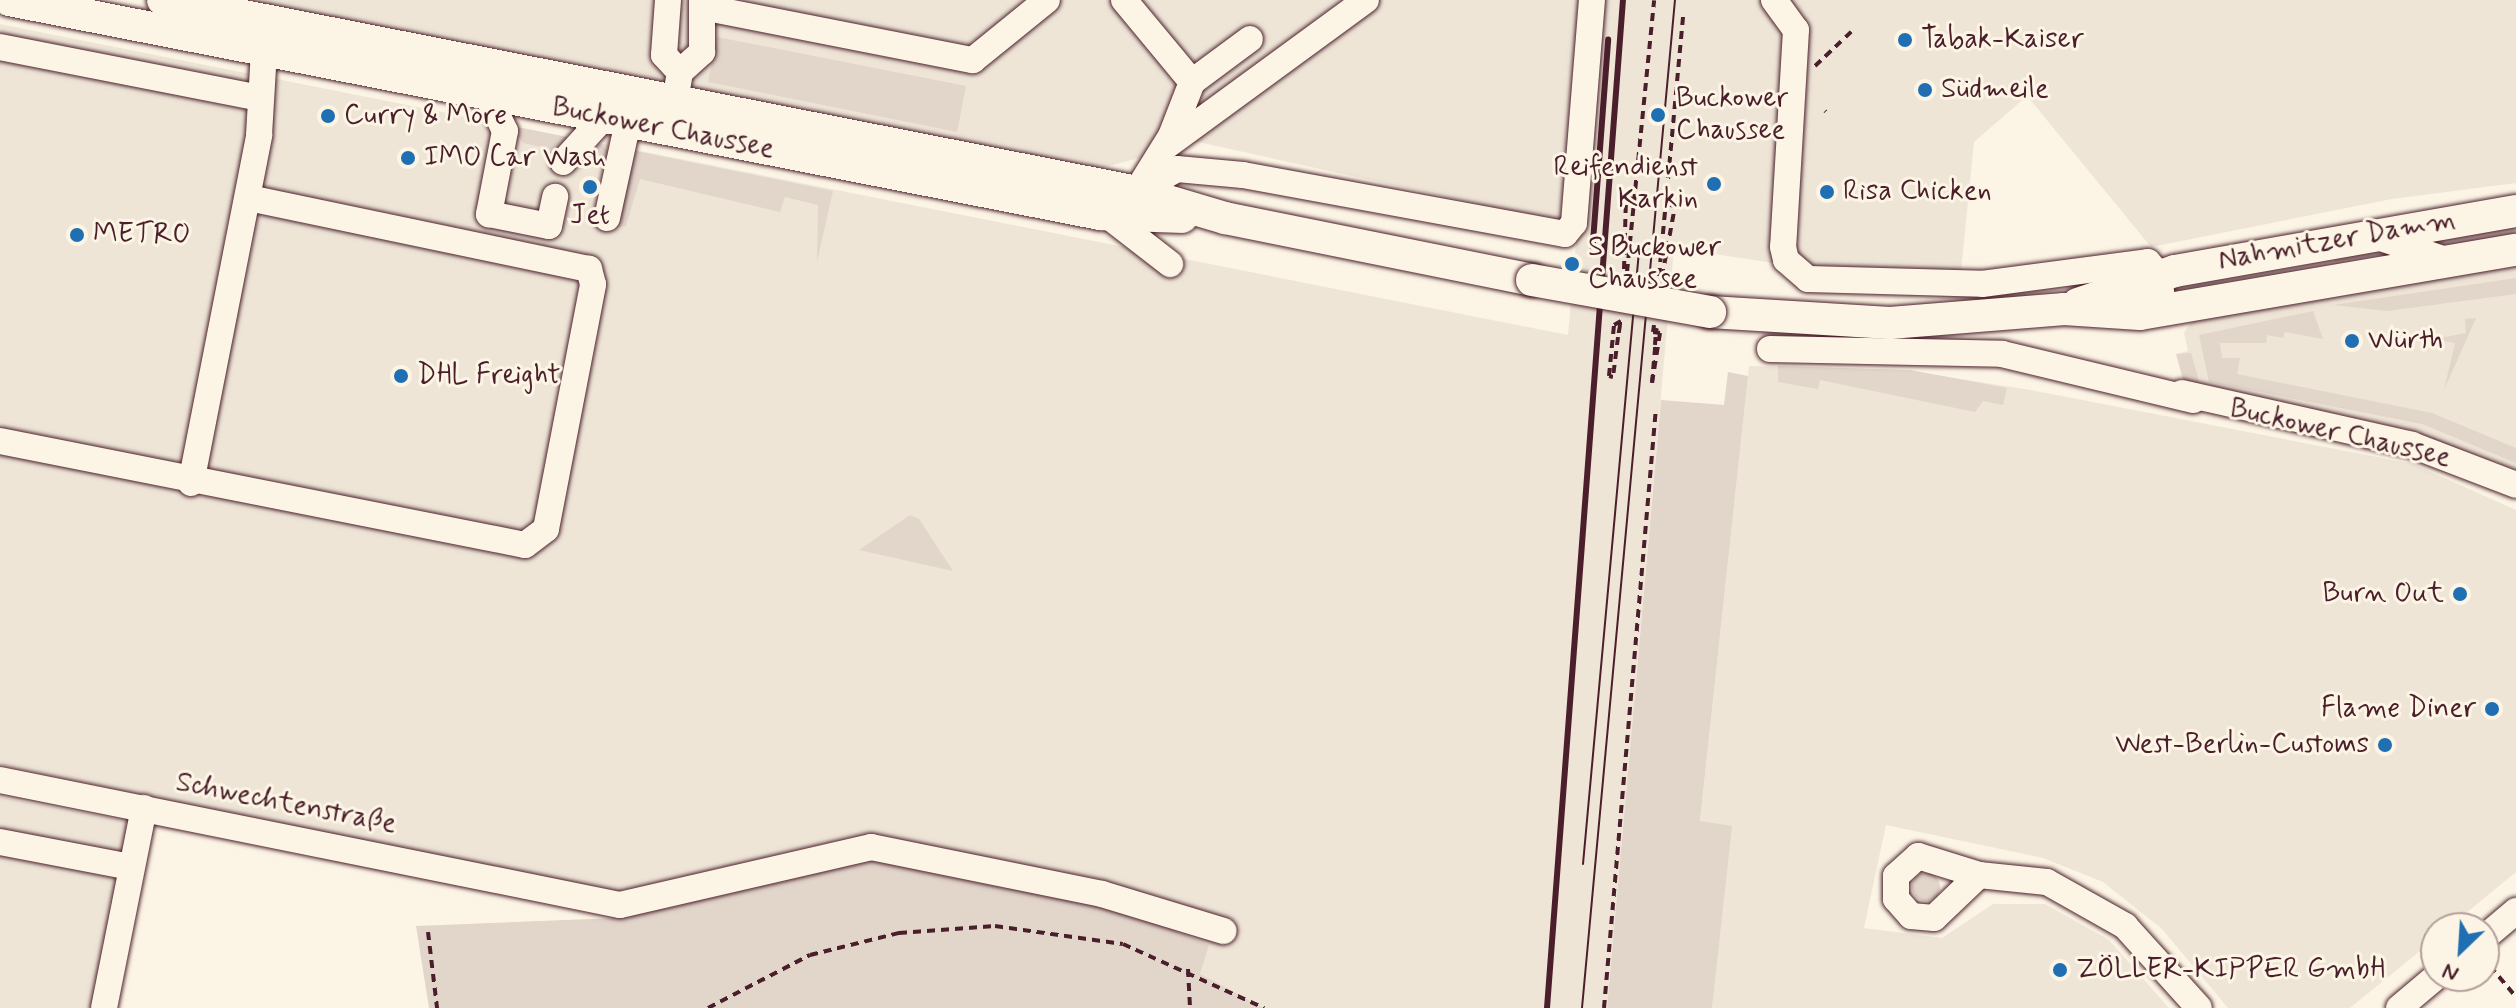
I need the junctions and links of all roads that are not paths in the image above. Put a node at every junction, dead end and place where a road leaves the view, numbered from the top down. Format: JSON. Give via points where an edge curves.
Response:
{"nodes":[{"id":1,"x":9,"y":0,"type":"edge"},
{"id":2,"x":163,"y":0,"type":"edge"},
{"id":3,"x":668,"y":0,"type":"edge"},
{"id":4,"x":1047,"y":0,"type":"edge"},
{"id":5,"x":1124,"y":0,"type":"edge"},
{"id":6,"x":1592,"y":0,"type":"edge"},
{"id":7,"x":1774,"y":0,"type":"edge"},
{"id":8,"x":1364,"y":1,"type":"edge"},
{"id":9,"x":702,"y":4,"type":"edge"},
{"id":10,"x":265,"y":35,"type":"junction"},
{"id":11,"x":1250,"y":39,"type":"dead end"},
{"id":12,"x":0,"y":47,"type":"edge"},
{"id":13,"x":488,"y":80,"type":"junction"},
{"id":14,"x":1192,"y":82,"type":"junction"},
{"id":15,"x":260,"y":98,"type":"junction"},
{"id":16,"x":675,"y":101,"type":"junction"},
{"id":17,"x":616,"y":120,"type":"junction"},
{"id":18,"x":1165,"y":147,"type":"junction"},
{"id":19,"x":856,"y":152,"type":"junction"},
{"id":20,"x":563,"y":162,"type":"dead end"},
{"id":21,"x":1137,"y":192,"type":"junction"},
{"id":22,"x":555,"y":197,"type":"dead end"},
{"id":23,"x":248,"y":198,"type":"junction"},
{"id":24,"x":2516,"y":211,"type":"edge"},
{"id":25,"x":1100,"y":214,"type":"junction"},
{"id":26,"x":607,"y":218,"type":"dead end"},
{"id":27,"x":1225,"y":218,"type":"junction"},
{"id":28,"x":2364,"y":232,"type":"junction"},
{"id":29,"x":2516,"y":250,"type":"edge"},
{"id":30,"x":2443,"y":259,"type":"junction"},
{"id":31,"x":1170,"y":264,"type":"dead end"},
{"id":32,"x":2153,"y":269,"type":"junction"},
{"id":33,"x":2064,"y":309,"type":"junction"},
{"id":34,"x":2163,"y":310,"type":"junction"},
{"id":35,"x":1770,"y":349,"type":"dead end"},
{"id":36,"x":2173,"y":376,"type":"dead end"},
{"id":37,"x":2194,"y":400,"type":"junction"},
{"id":38,"x":0,"y":441,"type":"edge"},
{"id":39,"x":191,"y":483,"type":"junction"},
{"id":40,"x":2516,"y":485,"type":"edge"},
{"id":41,"x":0,"y":780,"type":"edge"},
{"id":42,"x":144,"y":808,"type":"junction"},
{"id":43,"x":0,"y":842,"type":"edge"},
{"id":44,"x":131,"y":867,"type":"junction"},
{"id":45,"x":1979,"y":875,"type":"dead end"},
{"id":46,"x":2516,"y":911,"type":"edge"},
{"id":47,"x":2500,"y":924,"type":"edge"},
{"id":48,"x":1224,"y":931,"type":"dead end"},
{"id":49,"x":2420,"y":990,"type":"edge"},
{"id":50,"x":104,"y":1008,"type":"edge"},
{"id":51,"x":2199,"y":1008,"type":"edge"},
{"id":52,"x":2399,"y":1008,"type":"edge"}],
"edges":[{"from":1,"to":10,"type":"main road","name":"Buckower Chaussee"},
{"from":2,"to":10,"type":"main road","name":"Buckower Chaussee"},
{"from":3,"to":16,"type":"street","via":[[664,55]]},
{"from":4,"to":9,"type":"street","via":[[973,60]]},
{"from":5,"to":14,"type":"street"},
{"from":6,"to":21,"type":"street","via":[[1574,223],[1565,234],[1243,175],[1177,169]]},
{"from":7,"to":32,"type":"street","via":[[1796,30],[1783,247],[1786,260],[1808,279],[1982,284]]},
{"from":8,"to":18,"type":"street"},
{"from":9,"to":16,"type":"street","via":[[702,52]]},
{"from":10,"to":13,"type":"main road","name":"Buckower Chaussee"},
{"from":10,"to":15,"type":"street"},
{"from":11,"to":14,"type":"street"},
{"from":12,"to":15,"type":"street"},
{"from":13,"to":16,"type":"main road","name":"Buckower Chaussee"},
{"from":13,"to":17,"type":"main road","name":"Buckower Chaussee"},
{"from":13,"to":22,"type":"street","via":[[505,131],[489,214],[549,226]]},
{"from":14,"to":18,"type":"street"},
{"from":15,"to":23,"type":"street"},
{"from":16,"to":17,"type":"main road","name":"Buckower Chaussee"},
{"from":16,"to":19,"type":"main road","name":"Buckower Chaussee"},
{"from":17,"to":20,"type":"street"},
{"from":17,"to":26,"type":"street"},
{"from":18,"to":21,"type":"street"},
{"from":19,"to":21,"type":"main road","name":"Buckower Chaussee"},
{"from":19,"to":25,"type":"main road","name":"Buckower Chaussee"},
{"from":21,"to":25,"type":"street"},
{"from":21,"to":27,"type":"main road","name":"Buckower Chaussee"},
{"from":23,"to":39,"type":"street"},
{"from":23,"to":39,"type":"street","via":[[589,269],[593,284],[546,529],[525,545]]},
{"from":24,"to":28,"type":"main road","name":"Nahmitzer Damm"},
{"from":25,"to":27,"type":"main road","name":"Buckower Chaussee"},
{"from":25,"to":31,"type":"street"},
{"from":27,"to":33,"type":"main road","name":"Buckower Chaussee","bridge":true,"via":[[1710,312],[1890,323]]},
{"from":28,"to":30,"type":"street"},
{"from":28,"to":32,"type":"main road","name":"Nahmitzer Damm"},
{"from":29,"to":30,"type":"main road","name":"Nahmitzer Damm"},
{"from":30,"to":34,"type":"main road","name":"Nahmitzer Damm"},
{"from":32,"to":33,"type":"main road","name":"Buckower Chaussee"},
{"from":32,"to":34,"type":"street"},
{"from":33,"to":34,"type":"main road","name":"Buckower Chaussee"},
{"from":35,"to":37,"type":"street","via":[[2002,354]]},
{"from":36,"to":37,"type":"street","name":"Buckower Chaussee"},
{"from":37,"to":40,"type":"street","name":"Buckower Chaussee","via":[[2412,445],[2466,476]]},
{"from":38,"to":39,"type":"street"},
{"from":41,"to":42,"type":"street","name":"Schwechtenstraße"},
{"from":42,"to":44,"type":"street"},
{"from":42,"to":48,"type":"street","name":"Schwechtenstraße","via":[[620,905],[871,847],[1102,894]]},
{"from":43,"to":44,"type":"street"},
{"from":44,"to":50,"type":"street"},
{"from":45,"to":51,"type":"street","via":[[2047,882],[2102,908],[2141,940]]},
{"from":46,"to":47,"type":"street"},
{"from":49,"to":52,"type":"street"}]}
